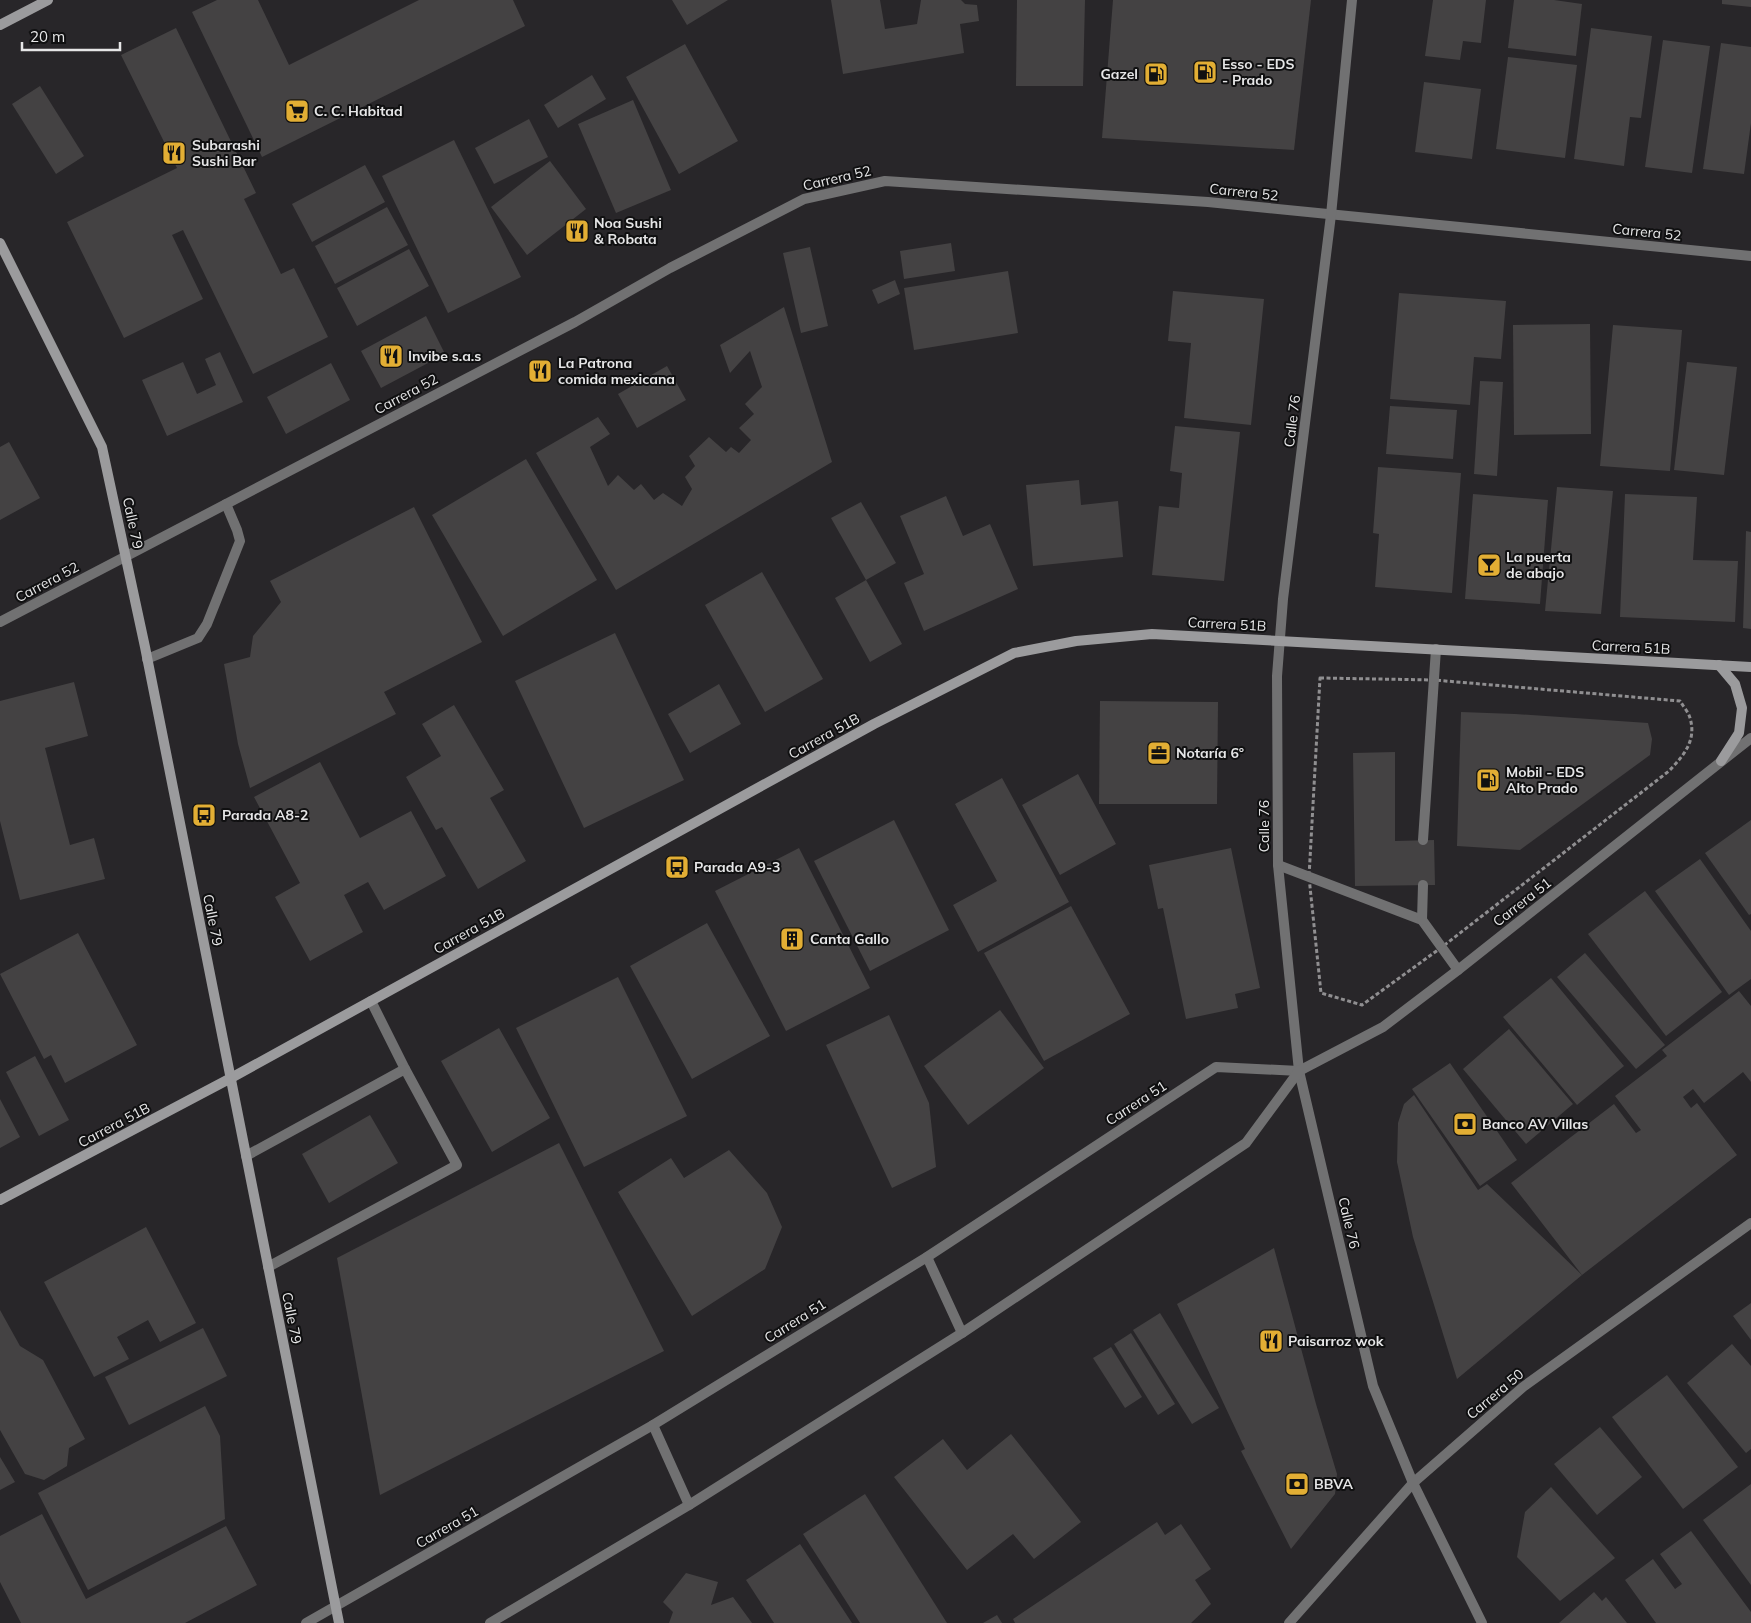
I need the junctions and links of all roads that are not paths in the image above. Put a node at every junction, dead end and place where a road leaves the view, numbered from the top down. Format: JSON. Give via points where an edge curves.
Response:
{"nodes":[{"id":1,"x":48,"y":0,"type":"edge"},
{"id":2,"x":1352,"y":0,"type":"edge"},
{"id":3,"x":0,"y":26,"type":"edge"},
{"id":4,"x":1331,"y":215,"type":"junction"},
{"id":5,"x":0,"y":243,"type":"edge"},
{"id":6,"x":1751,"y":256,"type":"edge"},
{"id":7,"x":226,"y":504,"type":"junction"},
{"id":8,"x":126,"y":556,"type":"junction"},
{"id":9,"x":0,"y":622,"type":"edge"},
{"id":10,"x":1280,"y":640,"type":"junction"},
{"id":11,"x":1436,"y":649,"type":"junction"},
{"id":12,"x":147,"y":659,"type":"junction"},
{"id":13,"x":1719,"y":665,"type":"junction"},
{"id":14,"x":1751,"y":667,"type":"edge"},
{"id":15,"x":1751,"y":738,"type":"edge"},
{"id":16,"x":1721,"y":761,"type":"junction"},
{"id":17,"x":1423,"y":840,"type":"dead end"},
{"id":18,"x":1278,"y":865,"type":"junction"},
{"id":19,"x":1423,"y":886,"type":"dead end"},
{"id":20,"x":1422,"y":920,"type":"junction"},
{"id":21,"x":1458,"y":970,"type":"junction"},
{"id":22,"x":371,"y":1001,"type":"junction"},
{"id":23,"x":405,"y":1070,"type":"junction"},
{"id":24,"x":1299,"y":1070,"type":"junction"},
{"id":25,"x":231,"y":1078,"type":"junction"},
{"id":26,"x":246,"y":1156,"type":"junction"},
{"id":27,"x":0,"y":1200,"type":"edge"},
{"id":28,"x":1751,"y":1223,"type":"edge"},
{"id":29,"x":927,"y":1256,"type":"junction"},
{"id":30,"x":268,"y":1267,"type":"junction"},
{"id":31,"x":962,"y":1333,"type":"junction"},
{"id":32,"x":654,"y":1425,"type":"junction"},
{"id":33,"x":1413,"y":1483,"type":"junction"},
{"id":34,"x":688,"y":1505,"type":"junction"},
{"id":35,"x":336,"y":1606,"type":"junction"},
{"id":36,"x":306,"y":1623,"type":"edge"},
{"id":37,"x":339,"y":1623,"type":"edge"},
{"id":38,"x":490,"y":1623,"type":"edge"},
{"id":39,"x":1290,"y":1623,"type":"edge"},
{"id":40,"x":1482,"y":1623,"type":"edge"}],
"edges":[{"from":1,"to":3,"type":"main road"},
{"from":2,"to":4,"type":"street","name":"Calle 76"},
{"from":4,"to":6,"type":"street","name":"Carrera 52"},
{"from":4,"to":7,"type":"street","name":"Carrera 52","via":[[1208,202],[885,181],[804,199]]},
{"from":4,"to":10,"type":"street","name":"Calle 76"},
{"from":5,"to":8,"type":"main road","name":"Calle 79","via":[[102,447]]},
{"from":7,"to":8,"type":"street","name":"Carrera 52"},
{"from":7,"to":12,"type":"street","via":[[240,541],[208,624],[198,638]]},
{"from":8,"to":9,"type":"street","name":"Carrera 52"},
{"from":8,"to":12,"type":"main road","name":"Calle 79"},
{"from":10,"to":11,"type":"main road","name":"Carrera 51B"},
{"from":10,"to":18,"type":"street","name":"Calle 76","via":[[1277,676]]},
{"from":10,"to":22,"type":"main road","name":"Carrera 51B","via":[[1152,634],[1076,641],[1014,653],[874,724]]},
{"from":11,"to":13,"type":"main road","name":"Carrera 51B"},
{"from":11,"to":17,"type":"street"},
{"from":12,"to":25,"type":"main road","name":"Calle 79"},
{"from":13,"to":14,"type":"main road","name":"Carrera 51B"},
{"from":13,"to":16,"type":"main road","via":[[1735,684],[1742,708],[1739,734]]},
{"from":15,"to":16,"type":"street","name":"Carrera 51"},
{"from":16,"to":21,"type":"street","name":"Carrera 51"},
{"from":18,"to":20,"type":"street"},
{"from":18,"to":24,"type":"street","name":"Calle 76"},
{"from":19,"to":20,"type":"street"},
{"from":20,"to":21,"type":"street"},
{"from":21,"to":24,"type":"street","name":"Carrera 51","via":[[1383,1027]]},
{"from":22,"to":23,"type":"street"},
{"from":22,"to":25,"type":"main road","name":"Carrera 51B"},
{"from":23,"to":26,"type":"street"},
{"from":23,"to":30,"type":"street","via":[[457,1165]]},
{"from":24,"to":29,"type":"street","name":"Carrera 51","via":[[1216,1067]]},
{"from":24,"to":31,"type":"street","name":"Carrera 51","via":[[1246,1143]]},
{"from":24,"to":33,"type":"street","name":"Calle 76","via":[[1373,1386]]},
{"from":25,"to":26,"type":"main road","name":"Calle 79"},
{"from":25,"to":27,"type":"main road","name":"Carrera 51B"},
{"from":26,"to":30,"type":"main road","name":"Calle 79"},
{"from":28,"to":33,"type":"street","name":"Carrera 50","via":[[1523,1387]]},
{"from":29,"to":31,"type":"street"},
{"from":29,"to":32,"type":"street","name":"Carrera 51"},
{"from":30,"to":35,"type":"main road","name":"Calle 79"},
{"from":31,"to":34,"type":"street","name":"Carrera 51"},
{"from":32,"to":34,"type":"street"},
{"from":32,"to":35,"type":"street","name":"Carrera 51"},
{"from":33,"to":39,"type":"street","name":"Carrera 50"},
{"from":33,"to":40,"type":"street","name":"Calle 76"},
{"from":34,"to":38,"type":"street","name":"Carrera 51"},
{"from":35,"to":36,"type":"street","name":"Carrera 51"},
{"from":35,"to":37,"type":"main road","name":"Calle 79"}]}
